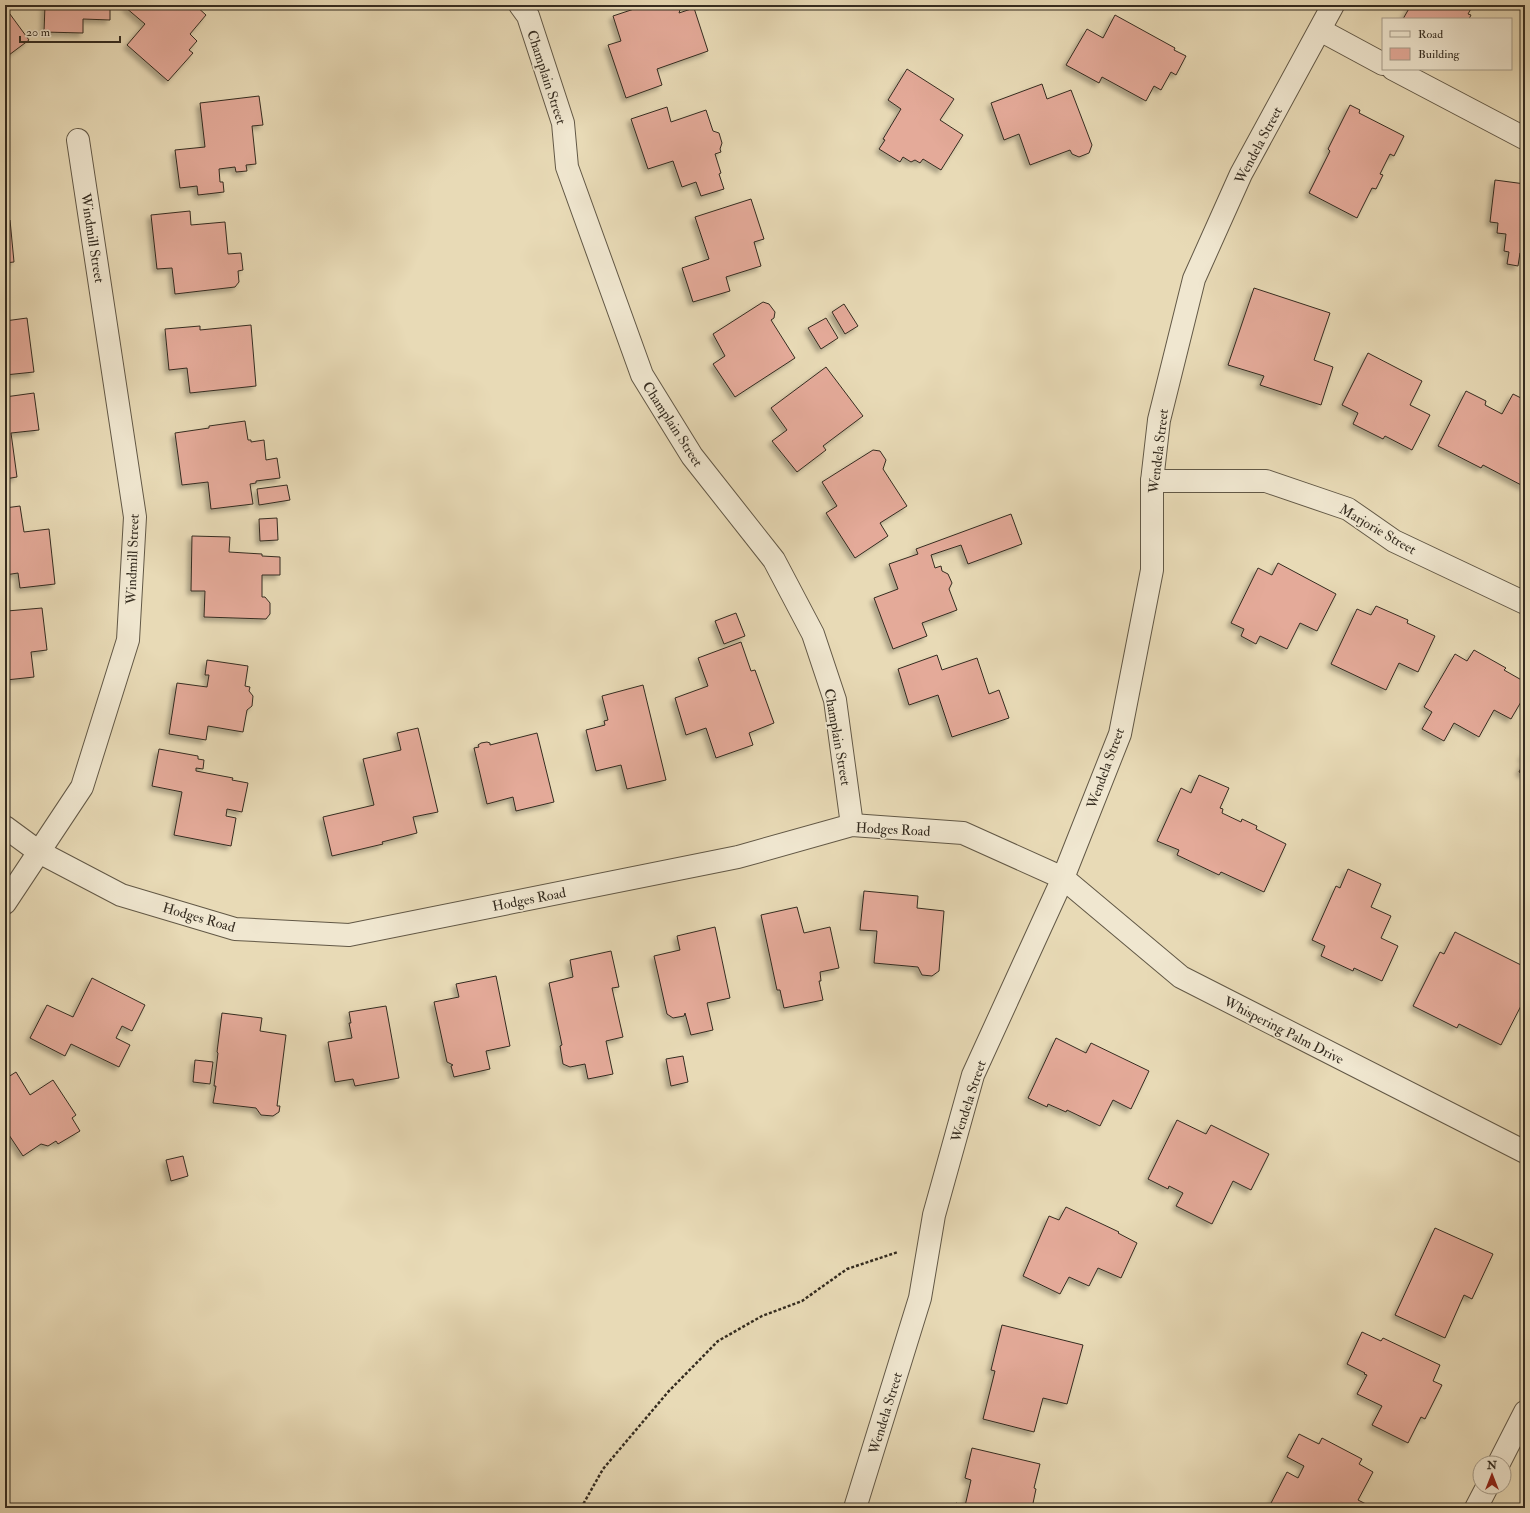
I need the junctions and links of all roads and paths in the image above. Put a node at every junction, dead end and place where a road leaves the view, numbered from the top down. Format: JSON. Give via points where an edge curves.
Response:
{"nodes":[{"id":1,"x":520,"y":5,"type":"edge"},
{"id":2,"x":1334,"y":5,"type":"edge"},
{"id":3,"x":1320,"y":30,"type":"junction"},
{"id":4,"x":1382,"y":63,"type":"edge"},
{"id":5,"x":1395,"y":70,"type":"edge"},
{"id":6,"x":1524,"y":138,"type":"dead end"},
{"id":7,"x":78,"y":140,"type":"dead end"},
{"id":8,"x":1152,"y":481,"type":"junction"},
{"id":9,"x":1525,"y":603,"type":"edge"},
{"id":10,"x":852,"y":825,"type":"junction"},
{"id":11,"x":5,"y":827,"type":"edge"},
{"id":12,"x":39,"y":852,"type":"junction"},
{"id":13,"x":1063,"y":878,"type":"junction"},
{"id":14,"x":5,"y":904,"type":"edge"},
{"id":15,"x":1525,"y":1152,"type":"edge"},
{"id":16,"x":929,"y":1242,"type":"junction"},
{"id":17,"x":1525,"y":1412,"type":"edge"},
{"id":18,"x":1503,"y":1455,"type":"edge"},
{"id":19,"x":1483,"y":1495,"type":"edge"},
{"id":20,"x":580,"y":1508,"type":"edge"},
{"id":21,"x":855,"y":1508,"type":"edge"},
{"id":22,"x":1476,"y":1508,"type":"edge"}],
"edges":[{"from":1,"to":10,"type":"street","name":"Champlain Street","via":[[528,16],[564,123],[567,167],[642,375],[692,456],[774,560],[813,634],[834,700]]},
{"from":2,"to":3,"type":"street","name":"Wendela Street"},
{"from":3,"to":4,"type":"street"},
{"from":3,"to":8,"type":"street","name":"Wendela Street","via":[[1241,174],[1194,279],[1159,420]]},
{"from":5,"to":6,"type":"street"},
{"from":7,"to":12,"type":"street","name":"Windmill Street","via":[[135,525],[128,640],[82,787]]},
{"from":8,"to":9,"type":"street","name":"Marjorie Street","via":[[1266,481],[1348,508],[1394,541]]},
{"from":8,"to":13,"type":"street","name":"Wendela Street","via":[[1152,570],[1120,734]]},
{"from":10,"to":12,"type":"street","name":"Hodges Road","via":[[738,857],[349,935],[235,929],[121,895]]},
{"from":10,"to":13,"type":"street","name":"Hodges Road","via":[[963,833]]},
{"from":11,"to":12,"type":"street","name":"Hodges Road"},
{"from":12,"to":14,"type":"street","name":"Windmill Street"},
{"from":13,"to":15,"type":"street","name":"Whispering Palm Drive","via":[[1181,977]]},
{"from":13,"to":16,"type":"street","name":"Wendela Street","via":[[973,1075],[934,1215]]},
{"from":16,"to":20,"type":"path","via":[[847,1269],[802,1301],[762,1316],[718,1341],[668,1392],[603,1470]]},
{"from":16,"to":21,"type":"street","name":"Wendela Street","via":[[920,1298]]},
{"from":17,"to":18,"type":"street"},
{"from":19,"to":22,"type":"street"}]}
